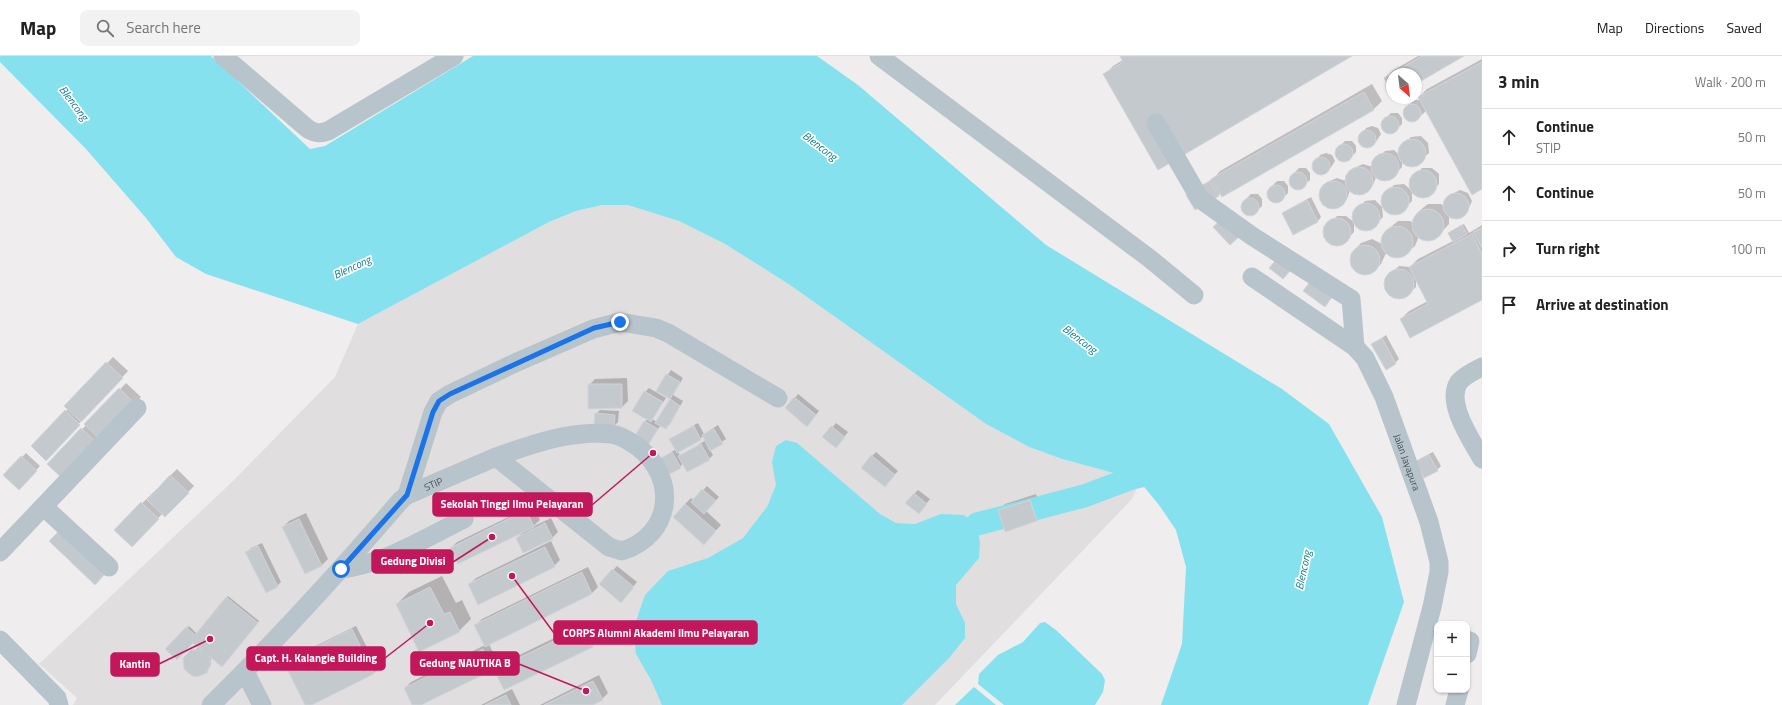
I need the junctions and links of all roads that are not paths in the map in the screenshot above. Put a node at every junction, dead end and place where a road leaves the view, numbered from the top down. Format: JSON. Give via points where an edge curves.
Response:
{"nodes":[{"id":1,"x":223,"y":56,"type":"edge"},
{"id":2,"x":454,"y":56,"type":"edge"},
{"id":3,"x":879,"y":56,"type":"edge"},
{"id":4,"x":1156,"y":123,"type":"dead end"},
{"id":5,"x":1252,"y":277,"type":"dead end"},
{"id":6,"x":1194,"y":295,"type":"dead end"},
{"id":7,"x":1355,"y":347,"type":"junction"},
{"id":8,"x":1482,"y":367,"type":"edge"},
{"id":9,"x":778,"y":398,"type":"dead end"},
{"id":10,"x":137,"y":408,"type":"dead end"},
{"id":11,"x":496,"y":457,"type":"junction"},
{"id":12,"x":1482,"y":459,"type":"edge"},
{"id":13,"x":407,"y":495,"type":"junction"},
{"id":14,"x":44,"y":507,"type":"junction"},
{"id":15,"x":464,"y":519,"type":"dead end"},
{"id":16,"x":0,"y":552,"type":"edge"},
{"id":17,"x":109,"y":567,"type":"dead end"},
{"id":18,"x":341,"y":569,"type":"junction"},
{"id":19,"x":0,"y":640,"type":"edge"},
{"id":20,"x":245,"y":672,"type":"junction"},
{"id":21,"x":1458,"y":693,"type":"edge"},
{"id":22,"x":220,"y":702,"type":"edge"},
{"id":23,"x":59,"y":705,"type":"edge"},
{"id":24,"x":262,"y":705,"type":"edge"},
{"id":25,"x":1406,"y":705,"type":"edge"},
{"id":26,"x":1455,"y":705,"type":"edge"}],
"edges":[{"from":1,"to":2,"type":"street","via":[[308,129],[321,134]]},
{"from":3,"to":6,"type":"street","via":[[1149,258]]},
{"from":4,"to":7,"type":"street","via":[[1200,199],[1252,236],[1351,299]]},
{"from":5,"to":7,"type":"street","name":"Jalan Jayapura"},
{"from":7,"to":25,"type":"street","name":"Jalan Jayapura","via":[[1365,358],[1384,397],[1429,522],[1438,562],[1439,572],[1432,607]]},
{"from":8,"to":12,"type":"street","via":[[1459,382],[1454,398],[1464,426]]},
{"from":9,"to":13,"type":"street","via":[[683,341],[656,328],[620,322],[602,326],[515,363],[439,401],[433,412]]},
{"from":10,"to":14,"type":"street"},
{"from":11,"to":11,"type":"street","name":"STIP","via":[[615,550],[622,552],[642,542],[662,515],[665,502],[659,470],[649,456],[633,443],[612,434],[557,438]]},
{"from":11,"to":13,"type":"street","name":"STIP"},
{"from":13,"to":18,"type":"street","name":"STIP"},
{"from":14,"to":16,"type":"street"},
{"from":14,"to":17,"type":"street"},
{"from":15,"to":18,"type":"street","via":[[383,559],[361,567]]},
{"from":18,"to":20,"type":"street","name":"STIP"},
{"from":19,"to":23,"type":"street","via":[[58,698]]},
{"from":20,"to":22,"type":"street","name":"STIP"},
{"from":20,"to":24,"type":"street"},
{"from":21,"to":26,"type":"street"}]}
